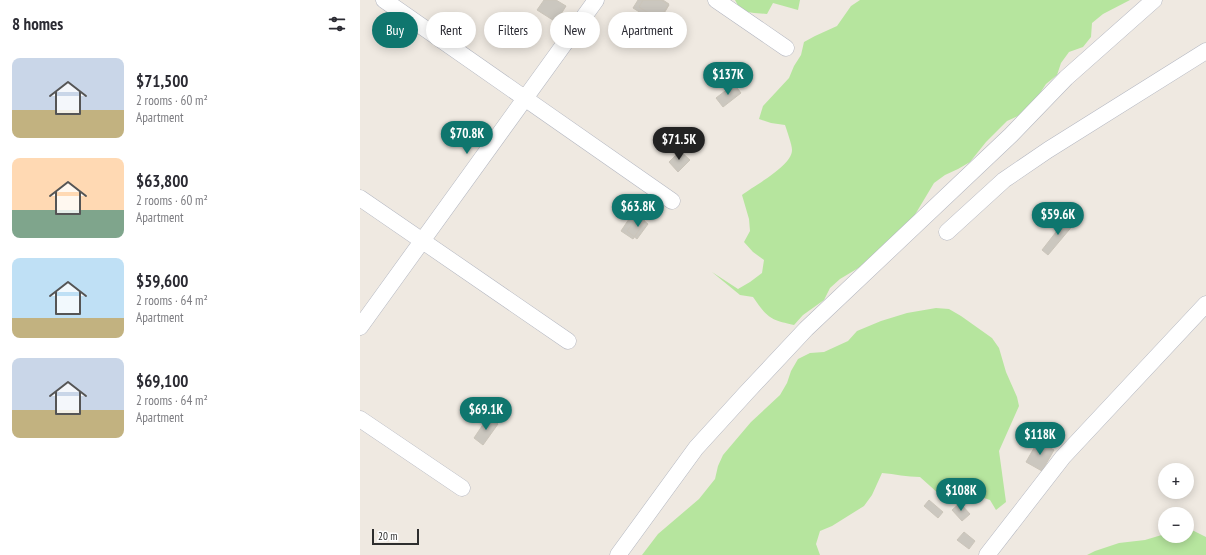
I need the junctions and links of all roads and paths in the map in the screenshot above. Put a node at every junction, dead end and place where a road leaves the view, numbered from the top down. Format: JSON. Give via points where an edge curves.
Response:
{"nodes":[{"id":1,"x":384,"y":0,"type":"edge"},
{"id":2,"x":596,"y":0,"type":"edge"},
{"id":3,"x":716,"y":0,"type":"edge"},
{"id":4,"x":1154,"y":0,"type":"edge"},
{"id":5,"x":786,"y":48,"type":"dead end"},
{"id":6,"x":1206,"y":51,"type":"edge"},
{"id":7,"x":525,"y":98,"type":"junction"},
{"id":8,"x":360,"y":198,"type":"edge"},
{"id":9,"x":672,"y":201,"type":"dead end"},
{"id":10,"x":947,"y":232,"type":"dead end"},
{"id":11,"x":422,"y":240,"type":"junction"},
{"id":12,"x":1206,"y":304,"type":"edge"},
{"id":13,"x":360,"y":327,"type":"edge"},
{"id":14,"x":568,"y":341,"type":"dead end"},
{"id":15,"x":360,"y":418,"type":"edge"},
{"id":16,"x":462,"y":488,"type":"dead end"},
{"id":17,"x":618,"y":555,"type":"edge"},
{"id":18,"x":987,"y":555,"type":"edge"}],
"edges":[{"from":1,"to":7,"type":"street"},
{"from":2,"to":7,"type":"street"},
{"from":3,"to":5,"type":"street"},
{"from":4,"to":17,"type":"street","via":[[1066,78],[1011,134],[806,329],[696,448]]},
{"from":6,"to":10,"type":"street","via":[[1004,180]]},
{"from":7,"to":9,"type":"street"},
{"from":7,"to":11,"type":"street"},
{"from":8,"to":11,"type":"street"},
{"from":11,"to":13,"type":"street"},
{"from":11,"to":14,"type":"street"},
{"from":12,"to":18,"type":"street","via":[[1063,457]]},
{"from":15,"to":16,"type":"street"}]}
